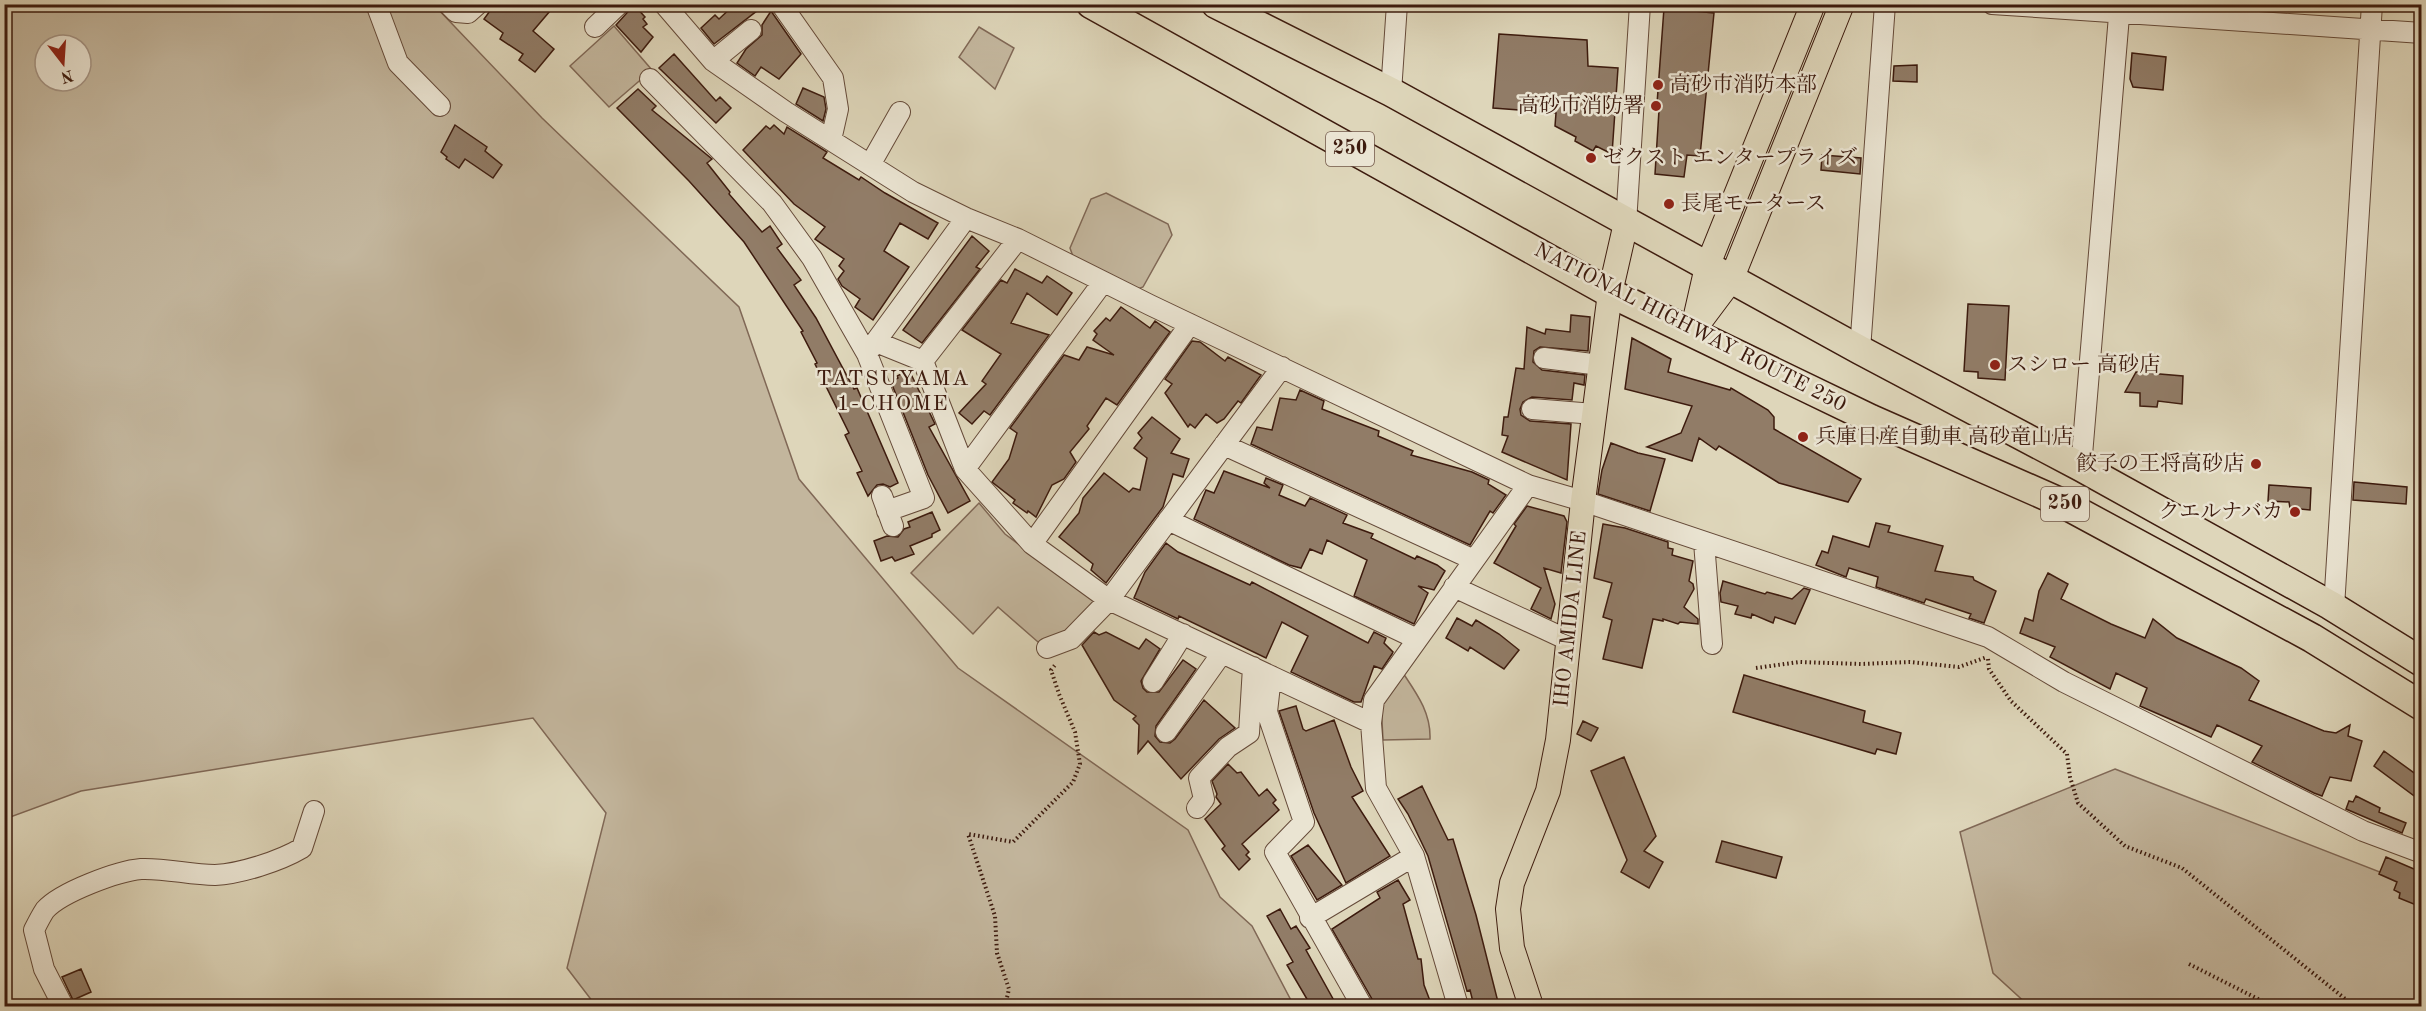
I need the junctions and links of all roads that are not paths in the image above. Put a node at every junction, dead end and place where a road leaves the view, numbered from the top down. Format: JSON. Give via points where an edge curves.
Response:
{"nodes":[{"id":1,"x":376,"y":4,"type":"edge"},
{"id":2,"x":448,"y":4,"type":"edge"},
{"id":3,"x":478,"y":4,"type":"edge"},
{"id":4,"x":619,"y":4,"type":"edge"},
{"id":5,"x":664,"y":4,"type":"edge"},
{"id":6,"x":781,"y":4,"type":"edge"},
{"id":7,"x":1092,"y":4,"type":"edge"},
{"id":8,"x":1216,"y":4,"type":"edge"},
{"id":9,"x":1397,"y":4,"type":"edge"},
{"id":10,"x":1640,"y":4,"type":"edge"},
{"id":11,"x":1813,"y":4,"type":"edge"},
{"id":12,"x":1842,"y":4,"type":"edge"},
{"id":13,"x":1885,"y":4,"type":"edge"},
{"id":14,"x":1992,"y":4,"type":"edge"},
{"id":15,"x":2373,"y":4,"type":"edge"},
{"id":16,"x":2119,"y":8,"type":"edge"},
{"id":17,"x":595,"y":27,"type":"dead end"},
{"id":18,"x":751,"y":30,"type":"dead end"},
{"id":19,"x":2372,"y":30,"type":"junction"},
{"id":20,"x":2421,"y":33,"type":"edge"},
{"id":21,"x":713,"y":61,"type":"junction"},
{"id":22,"x":650,"y":79,"type":"dead end"},
{"id":23,"x":1391,"y":92,"type":"junction"},
{"id":24,"x":440,"y":106,"type":"dead end"},
{"id":25,"x":900,"y":112,"type":"dead end"},
{"id":26,"x":831,"y":140,"type":"junction"},
{"id":27,"x":870,"y":165,"type":"junction"},
{"id":28,"x":966,"y":218,"type":"junction"},
{"id":29,"x":1626,"y":223,"type":"junction"},
{"id":30,"x":1018,"y":239,"type":"junction"},
{"id":31,"x":1719,"y":273,"type":"junction"},
{"id":32,"x":1103,"y":282,"type":"junction"},
{"id":33,"x":1610,"y":293,"type":"junction"},
{"id":34,"x":1190,"y":324,"type":"junction"},
{"id":35,"x":1692,"y":332,"type":"junction"},
{"id":36,"x":872,"y":348,"type":"junction"},
{"id":37,"x":1860,"y":350,"type":"junction"},
{"id":38,"x":1544,"y":358,"type":"dead end"},
{"id":39,"x":923,"y":361,"type":"junction"},
{"id":40,"x":1600,"y":365,"type":"junction"},
{"id":41,"x":1282,"y":368,"type":"junction"},
{"id":42,"x":1532,"y":409,"type":"dead end"},
{"id":43,"x":1594,"y":414,"type":"junction"},
{"id":44,"x":1224,"y":445,"type":"junction"},
{"id":45,"x":2082,"y":467,"type":"junction"},
{"id":46,"x":965,"y":469,"type":"junction"},
{"id":47,"x":1528,"y":485,"type":"junction"},
{"id":48,"x":1583,"y":501,"type":"junction"},
{"id":49,"x":888,"y":511,"type":"dead end"},
{"id":50,"x":1168,"y":520,"type":"junction"},
{"id":51,"x":1704,"y":542,"type":"junction"},
{"id":52,"x":1032,"y":544,"type":"junction"},
{"id":53,"x":1474,"y":560,"type":"junction"},
{"id":54,"x":1455,"y":587,"type":"junction"},
{"id":55,"x":1109,"y":600,"type":"junction"},
{"id":56,"x":2334,"y":607,"type":"junction"},
{"id":57,"x":1183,"y":634,"type":"junction"},
{"id":58,"x":1417,"y":639,"type":"junction"},
{"id":59,"x":1570,"y":641,"type":"junction"},
{"id":60,"x":1712,"y":644,"type":"dead end"},
{"id":61,"x":1047,"y":648,"type":"dead end"},
{"id":62,"x":1222,"y":653,"type":"junction"},
{"id":63,"x":2421,"y":662,"type":"edge"},
{"id":64,"x":1262,"y":671,"type":"junction"},
{"id":65,"x":1154,"y":682,"type":"dead end"},
{"id":66,"x":2421,"y":706,"type":"edge"},
{"id":67,"x":1371,"y":723,"type":"junction"},
{"id":68,"x":1166,"y":732,"type":"dead end"},
{"id":69,"x":1197,"y":808,"type":"dead end"},
{"id":70,"x":314,"y":811,"type":"dead end"},
{"id":71,"x":2421,"y":853,"type":"edge"},
{"id":72,"x":1414,"y":856,"type":"junction"},
{"id":73,"x":1310,"y":918,"type":"junction"},
{"id":74,"x":63,"y":1006,"type":"edge"},
{"id":75,"x":1362,"y":1006,"type":"edge"},
{"id":76,"x":1458,"y":1006,"type":"edge"},
{"id":77,"x":1531,"y":1006,"type":"edge"}],
"edges":[{"from":1,"to":24,"type":"street","via":[[398,63]]},
{"from":2,"to":3,"type":"street","via":[[456,12],[468,13]]},
{"from":4,"to":17,"type":"street"},
{"from":5,"to":21,"type":"street"},
{"from":6,"to":26,"type":"street","via":[[833,78],[838,109]]},
{"from":7,"to":33,"type":"highway","name":"NATIONAL HIGHWAY ROUTE 250","number":"250"},
{"from":8,"to":23,"type":"highway","number":"250"},
{"from":9,"to":23,"type":"street"},
{"from":10,"to":29,"type":"street"},
{"from":11,"to":31,"type":"main road"},
{"from":12,"to":31,"type":"main road"},
{"from":13,"to":37,"type":"street"},
{"from":14,"to":16,"type":"street"},
{"from":15,"to":19,"type":"street"},
{"from":16,"to":19,"type":"street"},
{"from":16,"to":45,"type":"street"},
{"from":18,"to":21,"type":"street"},
{"from":19,"to":20,"type":"street"},
{"from":19,"to":56,"type":"street"},
{"from":21,"to":26,"type":"street"},
{"from":22,"to":36,"type":"street","via":[[772,203]]},
{"from":23,"to":29,"type":"highway","number":"250"},
{"from":25,"to":27,"type":"street"},
{"from":26,"to":27,"type":"street"},
{"from":27,"to":28,"type":"street"},
{"from":28,"to":30,"type":"street"},
{"from":28,"to":36,"type":"street"},
{"from":29,"to":31,"type":"highway","number":"250"},
{"from":29,"to":33,"type":"main road","name":"IHO AMIDA LINE"},
{"from":30,"to":32,"type":"street"},
{"from":30,"to":39,"type":"street"},
{"from":31,"to":35,"type":"main road"},
{"from":31,"to":37,"type":"highway","number":"250"},
{"from":32,"to":34,"type":"street"},
{"from":32,"to":46,"type":"street"},
{"from":33,"to":35,"type":"highway","name":"NATIONAL HIGHWAY ROUTE 250","number":"250"},
{"from":33,"to":40,"type":"main road","name":"IHO AMIDA LINE"},
{"from":34,"to":41,"type":"street"},
{"from":34,"to":52,"type":"street"},
{"from":35,"to":66,"type":"highway","name":"NATIONAL HIGHWAY ROUTE 250","number":"250","via":[[1872,419],[2062,503],[2312,638]]},
{"from":36,"to":39,"type":"street"},
{"from":36,"to":49,"type":"street","via":[[924,498]]},
{"from":37,"to":45,"type":"highway","number":"250"},
{"from":38,"to":40,"type":"street"},
{"from":39,"to":46,"type":"street"},
{"from":40,"to":43,"type":"main road","name":"IHO AMIDA LINE"},
{"from":41,"to":44,"type":"street"},
{"from":41,"to":47,"type":"street"},
{"from":42,"to":43,"type":"street"},
{"from":43,"to":48,"type":"main road","name":"IHO AMIDA LINE"},
{"from":44,"to":50,"type":"street"},
{"from":44,"to":53,"type":"street"},
{"from":45,"to":56,"type":"highway","number":"250"},
{"from":46,"to":52,"type":"street"},
{"from":47,"to":48,"type":"street"},
{"from":47,"to":53,"type":"street"},
{"from":48,"to":51,"type":"street"},
{"from":48,"to":59,"type":"main road","name":"IHO AMIDA LINE"},
{"from":50,"to":55,"type":"street"},
{"from":50,"to":58,"type":"street"},
{"from":51,"to":60,"type":"street"},
{"from":51,"to":71,"type":"street","via":[[1988,647],[2363,831]]},
{"from":52,"to":55,"type":"street"},
{"from":53,"to":54,"type":"street"},
{"from":54,"to":58,"type":"street"},
{"from":54,"to":59,"type":"street"},
{"from":55,"to":57,"type":"street"},
{"from":55,"to":61,"type":"street","via":[[1071,639]]},
{"from":56,"to":63,"type":"highway","number":"250"},
{"from":57,"to":62,"type":"street"},
{"from":57,"to":65,"type":"street"},
{"from":58,"to":67,"type":"street","via":[[1374,700]]},
{"from":59,"to":77,"type":"main road","name":"IHO AMIDA LINE","via":[[1548,790],[1512,883],[1508,909],[1512,948]]},
{"from":62,"to":64,"type":"street"},
{"from":62,"to":68,"type":"street"},
{"from":64,"to":67,"type":"street"},
{"from":64,"to":69,"type":"street","via":[[1249,733],[1228,747],[1199,778],[1204,799]]},
{"from":64,"to":73,"type":"street","via":[[1267,712],[1304,822],[1275,852]]},
{"from":67,"to":72,"type":"street","via":[[1376,788]]},
{"from":70,"to":74,"type":"street","via":[[302,848],[288,856],[216,875],[141,869],[78,888],[46,909],[34,930],[44,969]]},
{"from":72,"to":73,"type":"street"},
{"from":72,"to":76,"type":"street"},
{"from":73,"to":75,"type":"street"}]}
